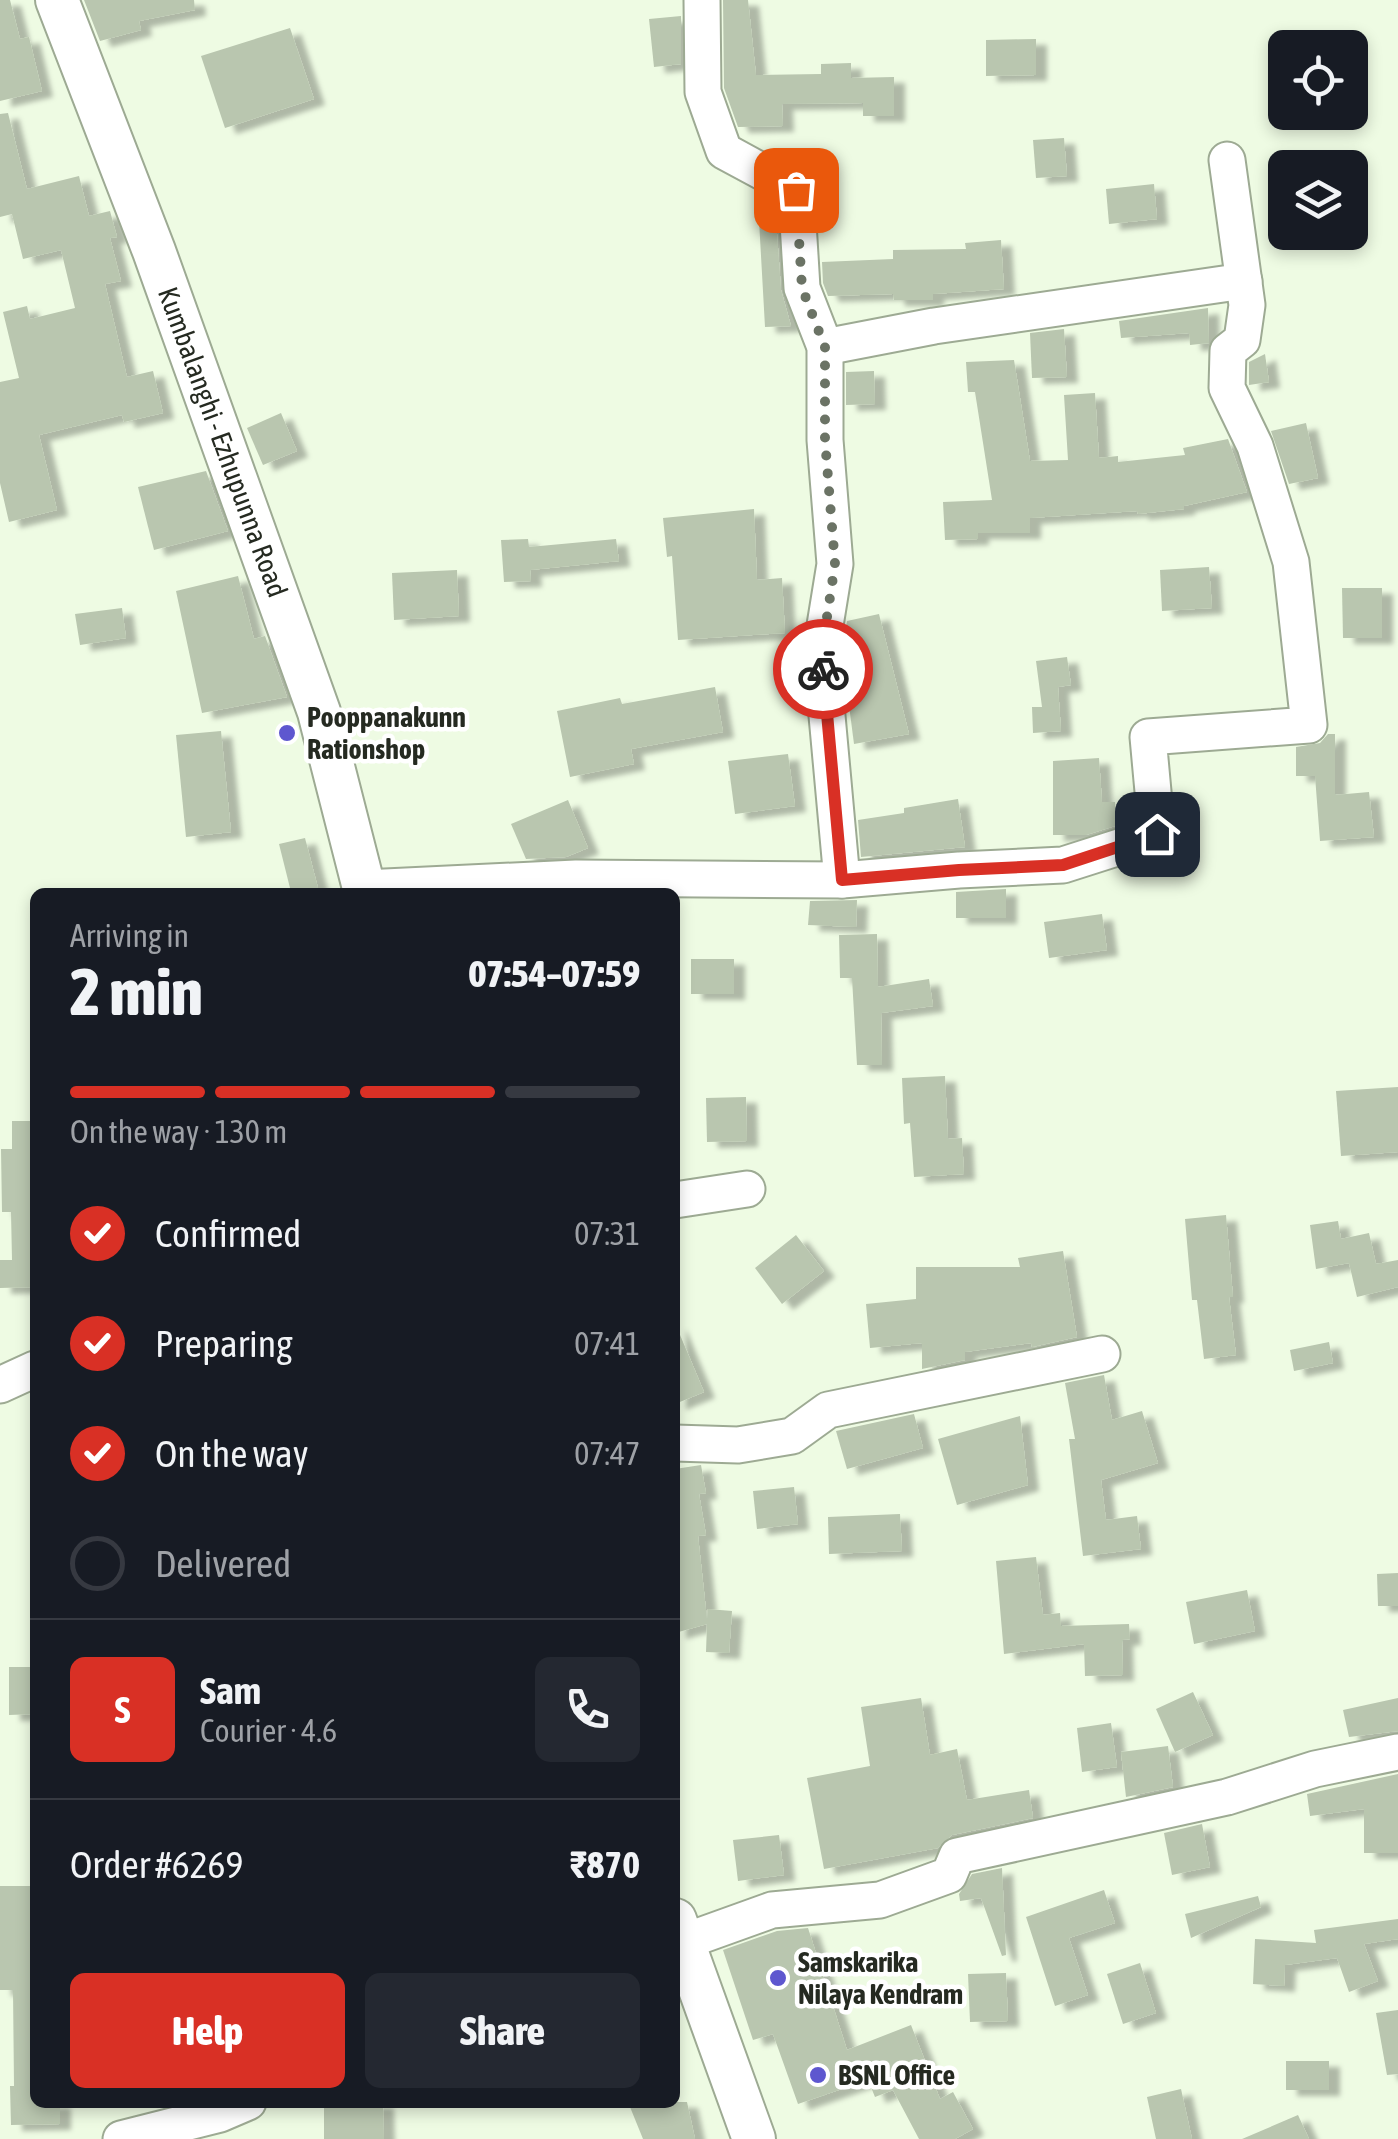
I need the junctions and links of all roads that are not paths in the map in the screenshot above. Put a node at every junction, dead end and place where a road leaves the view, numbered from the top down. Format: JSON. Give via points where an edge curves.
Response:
{"nodes":[{"id":1,"x":57,"y":0,"type":"edge"},
{"id":2,"x":702,"y":0,"type":"edge"},
{"id":3,"x":1226,"y":160,"type":"dead end"},
{"id":4,"x":1244,"y":281,"type":"junction"},
{"id":5,"x":825,"y":347,"type":"junction"},
{"id":6,"x":842,"y":880,"type":"junction"},
{"id":7,"x":364,"y":888,"type":"edge"},
{"id":8,"x":399,"y":888,"type":"edge"},
{"id":9,"x":747,"y":1189,"type":"dead end"},
{"id":10,"x":680,"y":1199,"type":"edge"},
{"id":11,"x":1102,"y":1354,"type":"dead end"},
{"id":12,"x":30,"y":1371,"type":"edge"},
{"id":13,"x":0,"y":1385,"type":"edge"},
{"id":14,"x":680,"y":1443,"type":"edge"},
{"id":15,"x":1398,"y":1752,"type":"edge"},
{"id":16,"x":680,"y":1931,"type":"edge"},
{"id":17,"x":680,"y":1938,"type":"edge"},
{"id":18,"x":688,"y":1996,"type":"edge"},
{"id":19,"x":234,"y":2108,"type":"edge"},
{"id":20,"x":121,"y":2139,"type":"edge"},
{"id":21,"x":754,"y":2139,"type":"edge"}],
"edges":[{"from":1,"to":7,"type":"main road","name":"Kumbalanghi - Ezhupunna Road","via":[[320,712]]},
{"from":2,"to":5,"type":"street","via":[[708,107],[724,152],[796,190],[802,288]]},
{"from":3,"to":4,"type":"street"},
{"from":4,"to":5,"type":"street"},
{"from":4,"to":6,"type":"street","via":[[1242,340],[1228,351],[1226,388],[1255,446],[1291,562],[1309,725],[1148,737],[1157,834],[1138,841],[1063,865]]},
{"from":5,"to":6,"type":"street","via":[[835,564],[822,650]]},
{"from":6,"to":8,"type":"street","via":[[576,878]]},
{"from":9,"to":10,"type":"street"},
{"from":11,"to":14,"type":"street","via":[[828,1410],[792,1436],[738,1445]]},
{"from":12,"to":13,"type":"street"},
{"from":15,"to":16,"type":"street","via":[[957,1856],[949,1876],[880,1900],[772,1910]]},
{"from":17,"to":18,"type":"main road"},
{"from":18,"to":21,"type":"main road"},
{"from":19,"to":20,"type":"street"}]}
